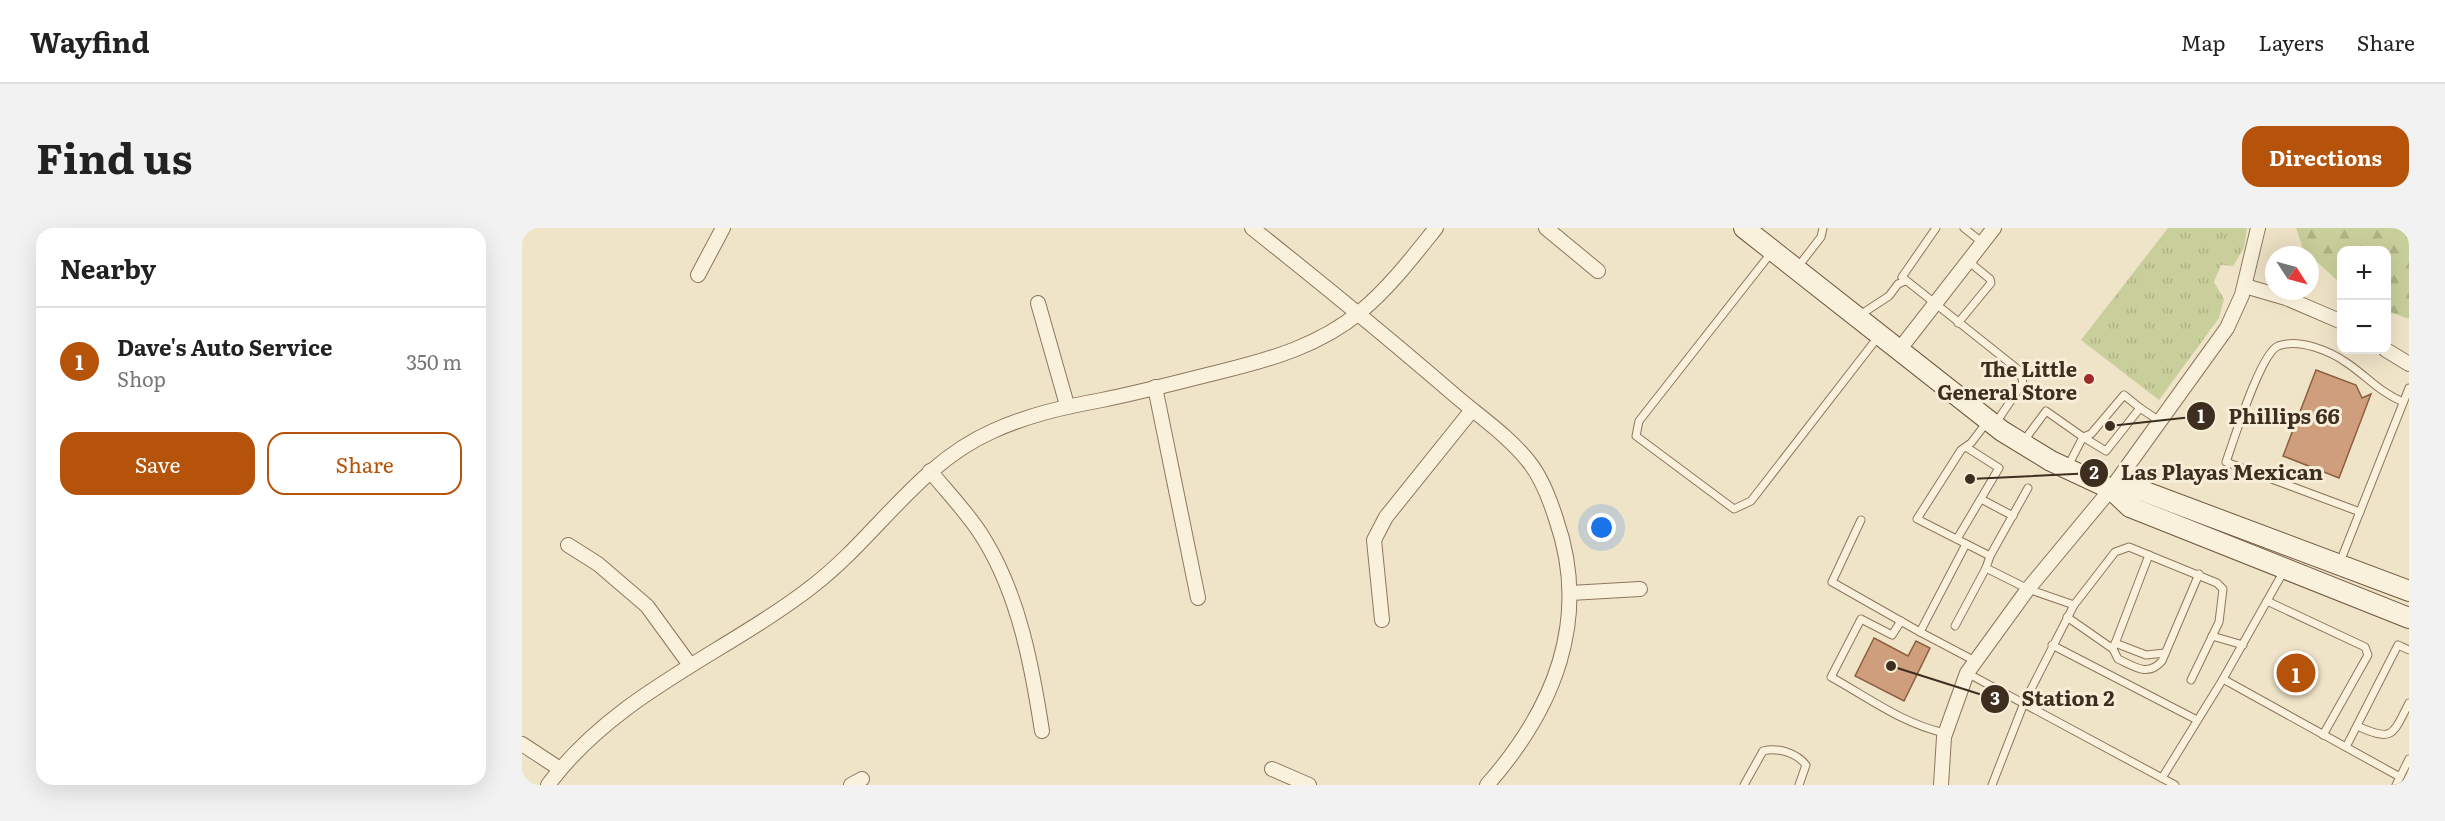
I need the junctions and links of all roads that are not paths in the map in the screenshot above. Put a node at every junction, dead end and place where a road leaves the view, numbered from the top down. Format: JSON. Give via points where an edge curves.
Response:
{"nodes":[{"id":1,"x":723,"y":228,"type":"edge"},
{"id":2,"x":1252,"y":228,"type":"edge"},
{"id":3,"x":1436,"y":228,"type":"edge"},
{"id":4,"x":1546,"y":228,"type":"edge"},
{"id":5,"x":1744,"y":228,"type":"edge"},
{"id":6,"x":1823,"y":228,"type":"edge"},
{"id":7,"x":1936,"y":228,"type":"edge"},
{"id":8,"x":1964,"y":228,"type":"edge"},
{"id":9,"x":1994,"y":228,"type":"edge"},
{"id":10,"x":2258,"y":228,"type":"edge"},
{"id":11,"x":1983,"y":243,"type":"junction"},
{"id":12,"x":1772,"y":250,"type":"junction"},
{"id":13,"x":1968,"y":261,"type":"junction"},
{"id":14,"x":1796,"y":269,"type":"junction"},
{"id":15,"x":1598,"y":271,"type":"dead end"},
{"id":16,"x":698,"y":274,"type":"dead end"},
{"id":17,"x":1905,"y":281,"type":"junction"},
{"id":18,"x":2244,"y":286,"type":"junction"},
{"id":19,"x":1038,"y":303,"type":"dead end"},
{"id":20,"x":1935,"y":305,"type":"junction"},
{"id":21,"x":1359,"y":313,"type":"junction"},
{"id":22,"x":1856,"y":316,"type":"junction"},
{"id":23,"x":2337,"y":320,"type":"edge"},
{"id":24,"x":1958,"y":323,"type":"junction"},
{"id":25,"x":1880,"y":335,"type":"junction"},
{"id":26,"x":1899,"y":350,"type":"junction"},
{"id":27,"x":2391,"y":353,"type":"edge"},
{"id":28,"x":2409,"y":364,"type":"edge"},
{"id":29,"x":1155,"y":387,"type":"junction"},
{"id":30,"x":2409,"y":388,"type":"edge"},
{"id":31,"x":2403,"y":402,"type":"junction"},
{"id":32,"x":1067,"y":405,"type":"junction"},
{"id":33,"x":2140,"y":408,"type":"junction"},
{"id":34,"x":1472,"y":410,"type":"junction"},
{"id":35,"x":1991,"y":422,"type":"junction"},
{"id":36,"x":2161,"y":422,"type":"junction"},
{"id":37,"x":2083,"y":437,"type":"junction"},
{"id":38,"x":2021,"y":444,"type":"junction"},
{"id":39,"x":1966,"y":447,"type":"junction"},
{"id":40,"x":2066,"y":468,"type":"junction"},
{"id":41,"x":930,"y":471,"type":"junction"},
{"id":42,"x":2028,"y":488,"type":"dead end"},
{"id":43,"x":2111,"y":489,"type":"junction"},
{"id":44,"x":1981,"y":498,"type":"junction"},
{"id":45,"x":2360,"y":512,"type":"junction"},
{"id":46,"x":2013,"y":516,"type":"junction"},
{"id":47,"x":1862,"y":520,"type":"dead end"},
{"id":48,"x":1957,"y":539,"type":"junction"},
{"id":49,"x":1966,"y":544,"type":"junction"},
{"id":50,"x":568,"y":545,"type":"dead end"},
{"id":51,"x":2149,"y":555,"type":"junction"},
{"id":52,"x":1990,"y":556,"type":"junction"},
{"id":53,"x":2339,"y":564,"type":"junction"},
{"id":54,"x":2286,"y":567,"type":"junction"},
{"id":55,"x":1986,"y":568,"type":"junction"},
{"id":56,"x":2199,"y":574,"type":"junction"},
{"id":57,"x":1640,"y":589,"type":"dead end"},
{"id":58,"x":2028,"y":590,"type":"junction"},
{"id":59,"x":2409,"y":591,"type":"edge"},
{"id":60,"x":1570,"y":593,"type":"junction"},
{"id":61,"x":1198,"y":598,"type":"dead end"},
{"id":62,"x":2267,"y":601,"type":"junction"},
{"id":63,"x":2073,"y":606,"type":"junction"},
{"id":64,"x":2067,"y":617,"type":"junction"},
{"id":65,"x":2409,"y":618,"type":"edge"},
{"id":66,"x":1382,"y":620,"type":"dead end"},
{"id":67,"x":1900,"y":621,"type":"junction"},
{"id":68,"x":1955,"y":626,"type":"dead end"},
{"id":69,"x":1920,"y":632,"type":"junction"},
{"id":70,"x":2212,"y":636,"type":"junction"},
{"id":71,"x":2052,"y":645,"type":"junction"},
{"id":72,"x":2242,"y":645,"type":"junction"},
{"id":73,"x":2114,"y":646,"type":"junction"},
{"id":74,"x":2409,"y":650,"type":"edge"},
{"id":75,"x":2165,"y":653,"type":"junction"},
{"id":76,"x":1975,"y":661,"type":"junction"},
{"id":77,"x":690,"y":665,"type":"junction"},
{"id":78,"x":1967,"y":674,"type":"junction"},
{"id":79,"x":2223,"y":679,"type":"junction"},
{"id":80,"x":2191,"y":680,"type":"dead end"},
{"id":81,"x":2024,"y":703,"type":"junction"},
{"id":82,"x":2409,"y":703,"type":"edge"},
{"id":83,"x":2197,"y":720,"type":"junction"},
{"id":84,"x":2357,"y":726,"type":"junction"},
{"id":85,"x":1042,"y":731,"type":"dead end"},
{"id":86,"x":1945,"y":733,"type":"junction"},
{"id":87,"x":2324,"y":735,"type":"junction"},
{"id":88,"x":522,"y":744,"type":"edge"},
{"id":89,"x":2346,"y":747,"type":"junction"},
{"id":90,"x":2409,"y":759,"type":"edge"},
{"id":91,"x":560,"y":769,"type":"junction"},
{"id":92,"x":1272,"y":769,"type":"dead end"},
{"id":93,"x":2400,"y":777,"type":"junction"},
{"id":94,"x":2162,"y":778,"type":"junction"},
{"id":95,"x":548,"y":785,"type":"edge"},
{"id":96,"x":1309,"y":785,"type":"edge"},
{"id":97,"x":1486,"y":785,"type":"edge"},
{"id":98,"x":1743,"y":785,"type":"edge"},
{"id":99,"x":1799,"y":785,"type":"edge"},
{"id":100,"x":1941,"y":785,"type":"edge"},
{"id":101,"x":1992,"y":785,"type":"edge"},
{"id":102,"x":2175,"y":785,"type":"edge"},
{"id":103,"x":2396,"y":785,"type":"edge"}],
"edges":[{"from":1,"to":16,"type":"street"},
{"from":2,"to":21,"type":"street"},
{"from":3,"to":21,"type":"street","via":[[1395,279]]},
{"from":4,"to":15,"type":"street"},
{"from":5,"to":12,"type":"main road"},
{"from":6,"to":14,"type":"lane","via":[[1821,237]]},
{"from":7,"to":17,"type":"lane","via":[[1901,275]]},
{"from":8,"to":11,"type":"lane"},
{"from":9,"to":11,"type":"street"},
{"from":10,"to":18,"type":"street"},
{"from":11,"to":13,"type":"street"},
{"from":12,"to":14,"type":"main road"},
{"from":12,"to":25,"type":"lane","via":[[1639,422],[1636,436],[1734,509],[1742,506],[1751,501]]},
{"from":13,"to":20,"type":"street"},
{"from":13,"to":24,"type":"lane","via":[[1991,283]]},
{"from":14,"to":22,"type":"main road"},
{"from":17,"to":20,"type":"lane"},
{"from":17,"to":22,"type":"lane"},
{"from":18,"to":23,"type":"street","via":[[2286,298]]},
{"from":18,"to":36,"type":"street","via":[[2227,328]]},
{"from":19,"to":32,"type":"street"},
{"from":20,"to":24,"type":"lane"},
{"from":20,"to":26,"type":"street"},
{"from":21,"to":29,"type":"street","via":[[1329,334],[1272,359]]},
{"from":21,"to":34,"type":"street"},
{"from":22,"to":25,"type":"main road"},
{"from":24,"to":35,"type":"lane","via":[[2019,371],[2023,383]]},
{"from":25,"to":26,"type":"main road"},
{"from":26,"to":35,"type":"main road"},
{"from":27,"to":28,"type":"street"},
{"from":29,"to":32,"type":"street"},
{"from":29,"to":61,"type":"street"},
{"from":30,"to":31,"type":"lane"},
{"from":31,"to":45,"type":"lane"},
{"from":31,"to":45,"type":"lane","via":[[2381,392],[2346,362],[2298,342],[2276,347],[2263,361],[2226,462]]},
{"from":32,"to":41,"type":"street","via":[[992,431]]},
{"from":33,"to":36,"type":"lane"},
{"from":33,"to":37,"type":"lane","via":[[2124,395],[2091,434]]},
{"from":33,"to":37,"type":"lane","via":[[2106,451]]},
{"from":34,"to":60,"type":"street","via":[[1529,462],[1541,482],[1563,539]]},
{"from":34,"to":66,"type":"street","via":[[1386,517],[1374,540]]},
{"from":35,"to":38,"type":"main road"},
{"from":35,"to":39,"type":"lane"},
{"from":36,"to":43,"type":"street"},
{"from":37,"to":38,"type":"lane","via":[[2046,411]]},
{"from":37,"to":40,"type":"lane"},
{"from":38,"to":40,"type":"main road"},
{"from":39,"to":44,"type":"lane","via":[[1999,468]]},
{"from":39,"to":48,"type":"lane","via":[[1917,519]]},
{"from":40,"to":43,"type":"main road"},
{"from":41,"to":77,"type":"street","via":[[817,583]]},
{"from":41,"to":85,"type":"street","via":[[966,514],[1003,574],[1018,620]]},
{"from":42,"to":46,"type":"lane"},
{"from":43,"to":53,"type":"main road","via":[[2143,490]]},
{"from":43,"to":54,"type":"main road","via":[[2130,507]]},
{"from":43,"to":58,"type":"street"},
{"from":44,"to":46,"type":"lane"},
{"from":44,"to":48,"type":"lane"},
{"from":45,"to":53,"type":"lane"},
{"from":46,"to":52,"type":"lane"},
{"from":47,"to":67,"type":"lane","via":[[1832,582]]},
{"from":48,"to":49,"type":"lane"},
{"from":49,"to":52,"type":"lane"},
{"from":49,"to":69,"type":"lane"},
{"from":50,"to":77,"type":"street","via":[[598,564],[647,606]]},
{"from":51,"to":56,"type":"lane"},
{"from":51,"to":63,"type":"lane","via":[[2129,547],[2115,552]]},
{"from":51,"to":73,"type":"lane"},
{"from":52,"to":55,"type":"lane"},
{"from":53,"to":59,"type":"main road"},
{"from":54,"to":62,"type":"lane"},
{"from":54,"to":65,"type":"main road"},
{"from":55,"to":58,"type":"lane"},
{"from":55,"to":68,"type":"lane"},
{"from":56,"to":70,"type":"lane","via":[[2223,589],[2219,622]]},
{"from":56,"to":75,"type":"lane"},
{"from":57,"to":60,"type":"street"},
{"from":58,"to":63,"type":"lane"},
{"from":58,"to":76,"type":"street"},
{"from":60,"to":97,"type":"street","via":[[1566,645],[1556,673],[1527,733]]},
{"from":62,"to":72,"type":"lane"},
{"from":62,"to":87,"type":"lane","via":[[2365,647],[2368,655]]},
{"from":63,"to":64,"type":"lane"},
{"from":64,"to":71,"type":"lane"},
{"from":64,"to":73,"type":"lane"},
{"from":67,"to":69,"type":"lane"},
{"from":67,"to":86,"type":"lane","via":[[1892,635],[1861,619],[1831,677],[1892,713]]},
{"from":69,"to":76,"type":"lane"},
{"from":70,"to":72,"type":"lane"},
{"from":70,"to":80,"type":"lane"},
{"from":71,"to":81,"type":"lane"},
{"from":71,"to":83,"type":"lane"},
{"from":72,"to":79,"type":"lane"},
{"from":73,"to":75,"type":"lane","via":[[2146,655]]},
{"from":73,"to":75,"type":"lane","via":[[2118,659],[2145,671],[2154,669]]},
{"from":74,"to":84,"type":"lane","via":[[2398,645]]},
{"from":76,"to":78,"type":"street"},
{"from":77,"to":91,"type":"street","via":[[621,712]]},
{"from":78,"to":81,"type":"lane"},
{"from":78,"to":86,"type":"street"},
{"from":79,"to":83,"type":"lane"},
{"from":79,"to":87,"type":"lane"},
{"from":81,"to":94,"type":"lane"},
{"from":81,"to":101,"type":"lane"},
{"from":82,"to":84,"type":"lane","via":[[2388,735],[2379,736]]},
{"from":83,"to":94,"type":"lane"},
{"from":84,"to":89,"type":"lane"},
{"from":86,"to":100,"type":"street"},
{"from":87,"to":89,"type":"lane"},
{"from":88,"to":91,"type":"street"},
{"from":89,"to":93,"type":"lane"},
{"from":90,"to":93,"type":"lane"},
{"from":91,"to":95,"type":"street"},
{"from":92,"to":96,"type":"street"},
{"from":93,"to":103,"type":"lane"},
{"from":94,"to":102,"type":"lane"},
{"from":98,"to":99,"type":"lane","via":[[1763,752],[1772,749],[1800,758],[1806,765]]}]}
